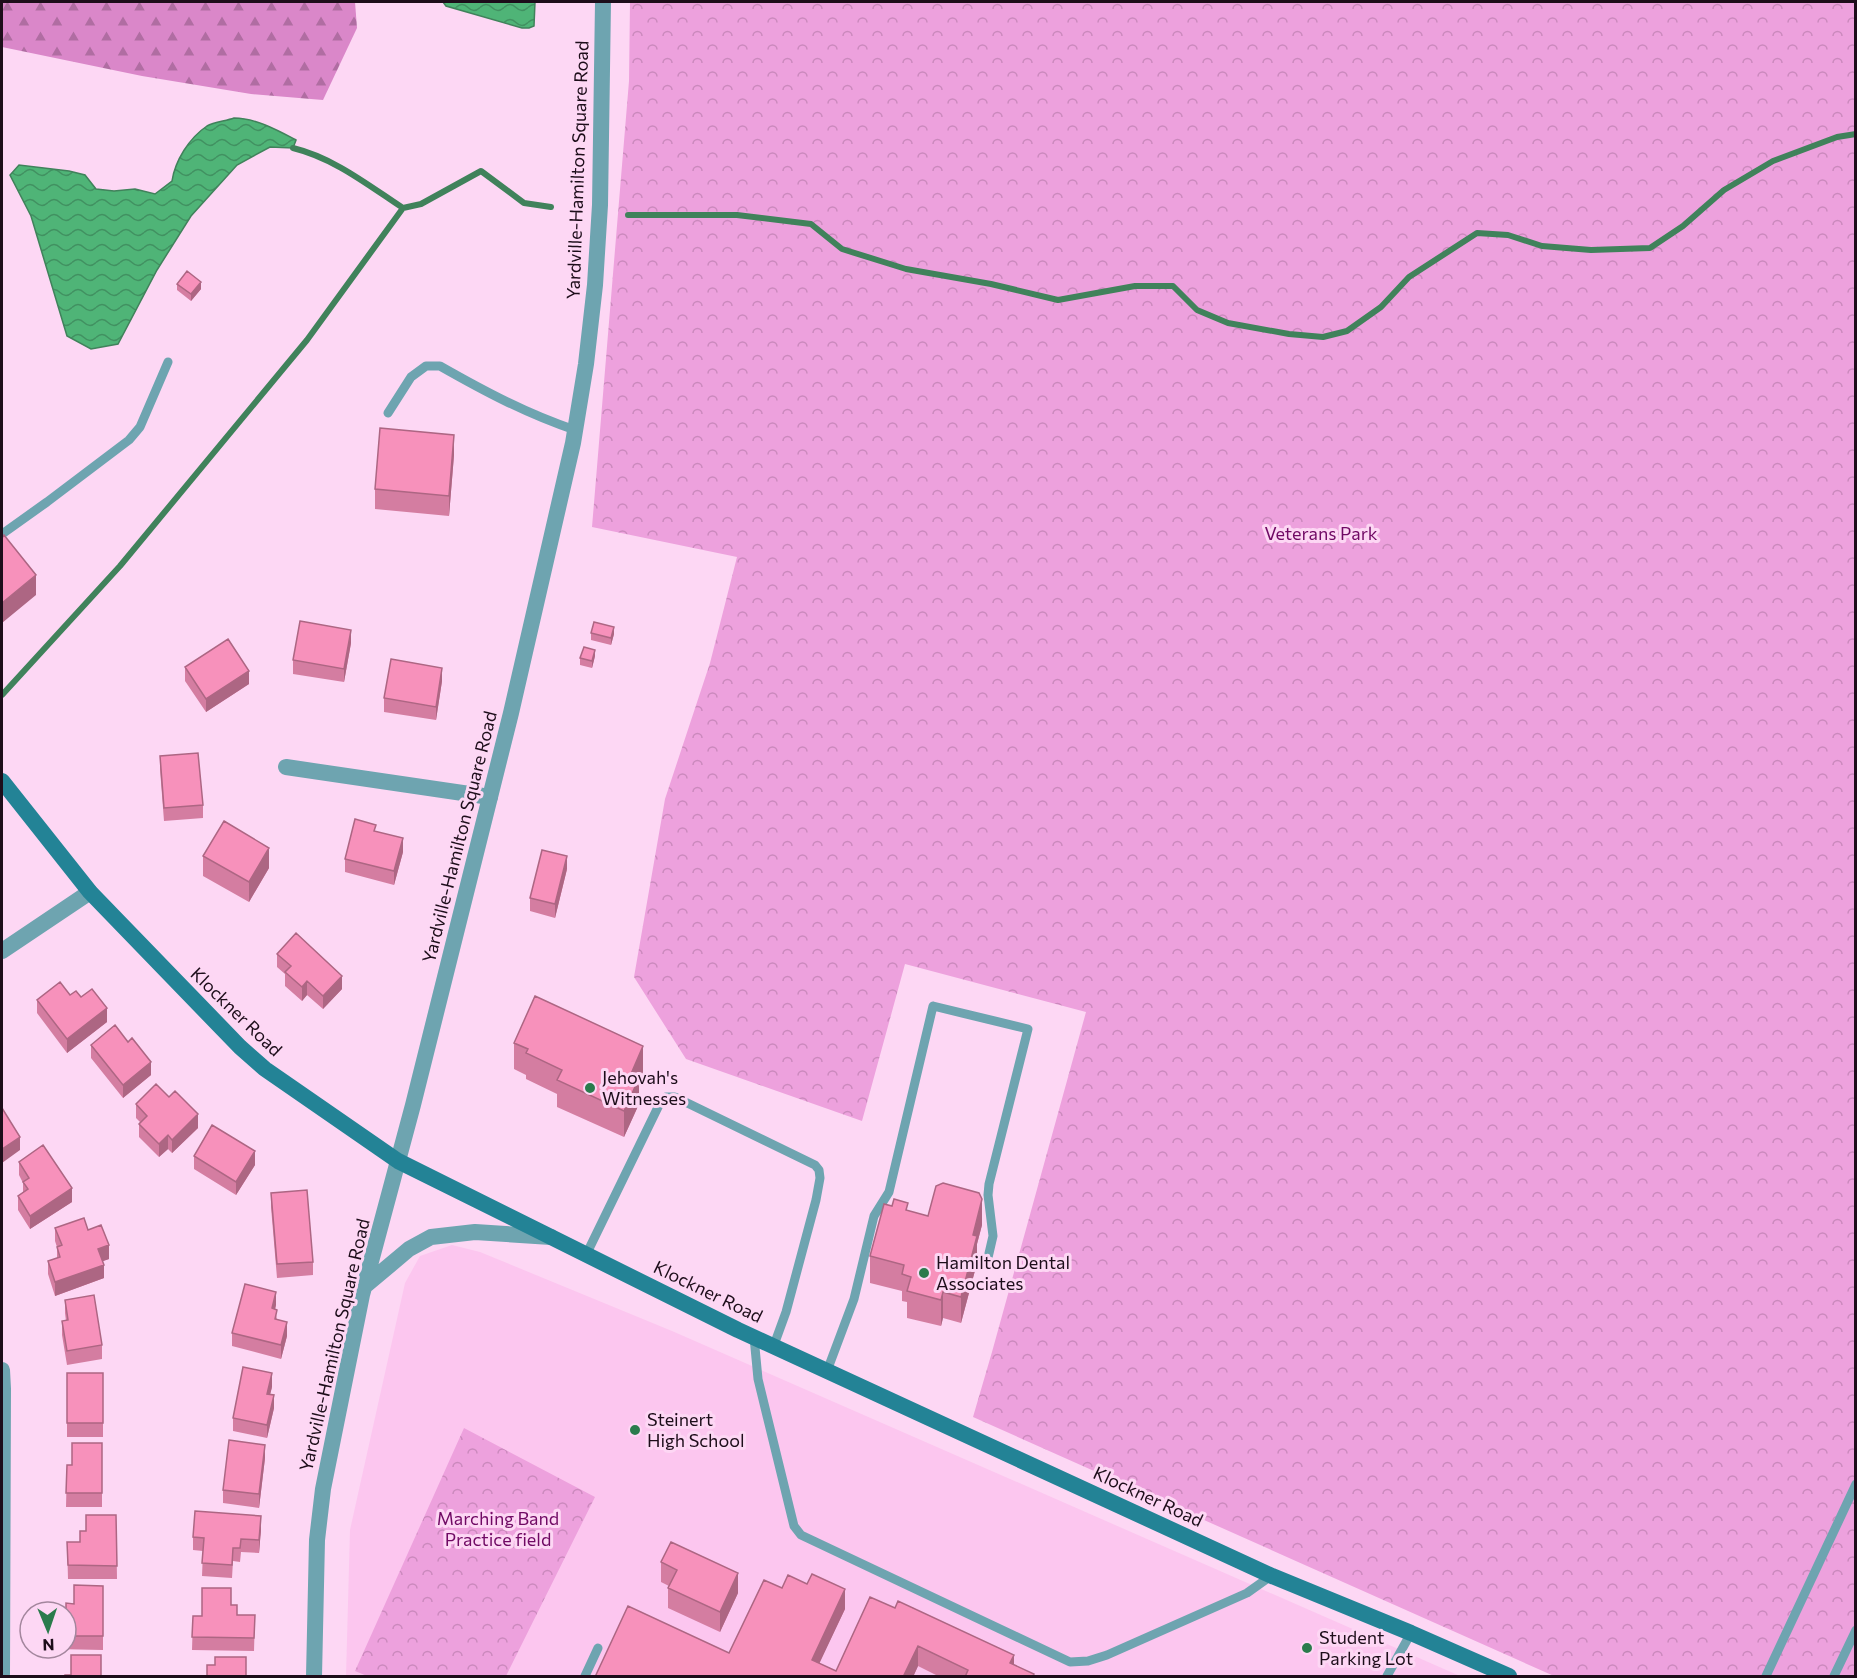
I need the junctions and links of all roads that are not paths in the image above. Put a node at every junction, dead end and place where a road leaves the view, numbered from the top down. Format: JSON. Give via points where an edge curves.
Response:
{"nodes":[{"id":1,"x":603,"y":2,"type":"edge"},
{"id":2,"x":168,"y":362,"type":"dead end"},
{"id":3,"x":388,"y":413,"type":"dead end"},
{"id":4,"x":575,"y":430,"type":"junction"},
{"id":5,"x":2,"y":534,"type":"edge"},
{"id":6,"x":286,"y":767,"type":"dead end"},
{"id":7,"x":2,"y":781,"type":"edge"},
{"id":8,"x":490,"y":797,"type":"junction"},
{"id":9,"x":90,"y":892,"type":"junction"},
{"id":10,"x":2,"y":951,"type":"edge"},
{"id":11,"x":398,"y":1161,"type":"junction"},
{"id":12,"x":555,"y":1238,"type":"junction"},
{"id":13,"x":587,"y":1253,"type":"junction"},
{"id":14,"x":987,"y":1262,"type":"dead end"},
{"id":15,"x":365,"y":1286,"type":"junction"},
{"id":16,"x":754,"y":1337,"type":"junction"},
{"id":17,"x":774,"y":1345,"type":"junction"},
{"id":18,"x":2,"y":1371,"type":"edge"},
{"id":19,"x":827,"y":1371,"type":"junction"},
{"id":20,"x":1856,"y":1484,"type":"edge"},
{"id":21,"x":1272,"y":1576,"type":"junction"},
{"id":22,"x":1856,"y":1630,"type":"edge"},
{"id":23,"x":1411,"y":1633,"type":"junction"},
{"id":24,"x":598,"y":1648,"type":"dead end"},
{"id":25,"x":2,"y":1674,"type":"edge"},
{"id":26,"x":314,"y":1677,"type":"edge"},
{"id":27,"x":585,"y":1677,"type":"edge"},
{"id":28,"x":1387,"y":1677,"type":"edge"},
{"id":29,"x":1509,"y":1677,"type":"edge"},
{"id":30,"x":1766,"y":1677,"type":"edge"},
{"id":31,"x":1834,"y":1677,"type":"edge"}],
"edges":[{"from":1,"to":4,"type":"street","name":"Yardville-Hamilton Square Road","via":[[596,271]]},
{"from":2,"to":5,"type":"lane","via":[[140,427],[129,440]]},
{"from":3,"to":4,"type":"lane","via":[[411,377],[426,366],[440,366],[514,406]]},
{"from":4,"to":8,"type":"street","name":"Yardville-Hamilton Square Road"},
{"from":6,"to":8,"type":"street"},
{"from":7,"to":9,"type":"main road","name":"Klockner Road"},
{"from":8,"to":11,"type":"street","name":"Yardville-Hamilton Square Road"},
{"from":9,"to":10,"type":"street"},
{"from":9,"to":11,"type":"main road","name":"Klockner Road","via":[[265,1069]]},
{"from":11,"to":12,"type":"main road","name":"Klockner Road"},
{"from":11,"to":15,"type":"street","name":"Yardville-Hamilton Square Road"},
{"from":12,"to":13,"type":"main road","name":"Klockner Road"},
{"from":12,"to":15,"type":"street","via":[[476,1232],[430,1237],[409,1249]]},
{"from":13,"to":16,"type":"main road","name":"Klockner Road"},
{"from":13,"to":17,"type":"lane","via":[[666,1097],[675,1097],[815,1165],[820,1178],[816,1200]]},
{"from":14,"to":19,"type":"lane","via":[[993,1236],[989,1184],[1028,1029],[933,1006],[889,1192],[874,1216],[854,1299]]},
{"from":15,"to":26,"type":"street","name":"Yardville-Hamilton Square Road","via":[[323,1489],[316,1552]]},
{"from":16,"to":17,"type":"main road","name":"Klockner Road"},
{"from":16,"to":21,"type":"lane","via":[[758,1379],[794,1526],[801,1535],[1070,1662],[1107,1656],[1247,1593]]},
{"from":17,"to":19,"type":"main road","name":"Klockner Road"},
{"from":18,"to":25,"type":"street"},
{"from":19,"to":21,"type":"main road","name":"Klockner Road"},
{"from":20,"to":30,"type":"lane"},
{"from":21,"to":23,"type":"main road","name":"Klockner Road"},
{"from":22,"to":31,"type":"lane"},
{"from":23,"to":28,"type":"lane"},
{"from":23,"to":29,"type":"main road","name":"Klockner Road"},
{"from":24,"to":27,"type":"lane"}]}
